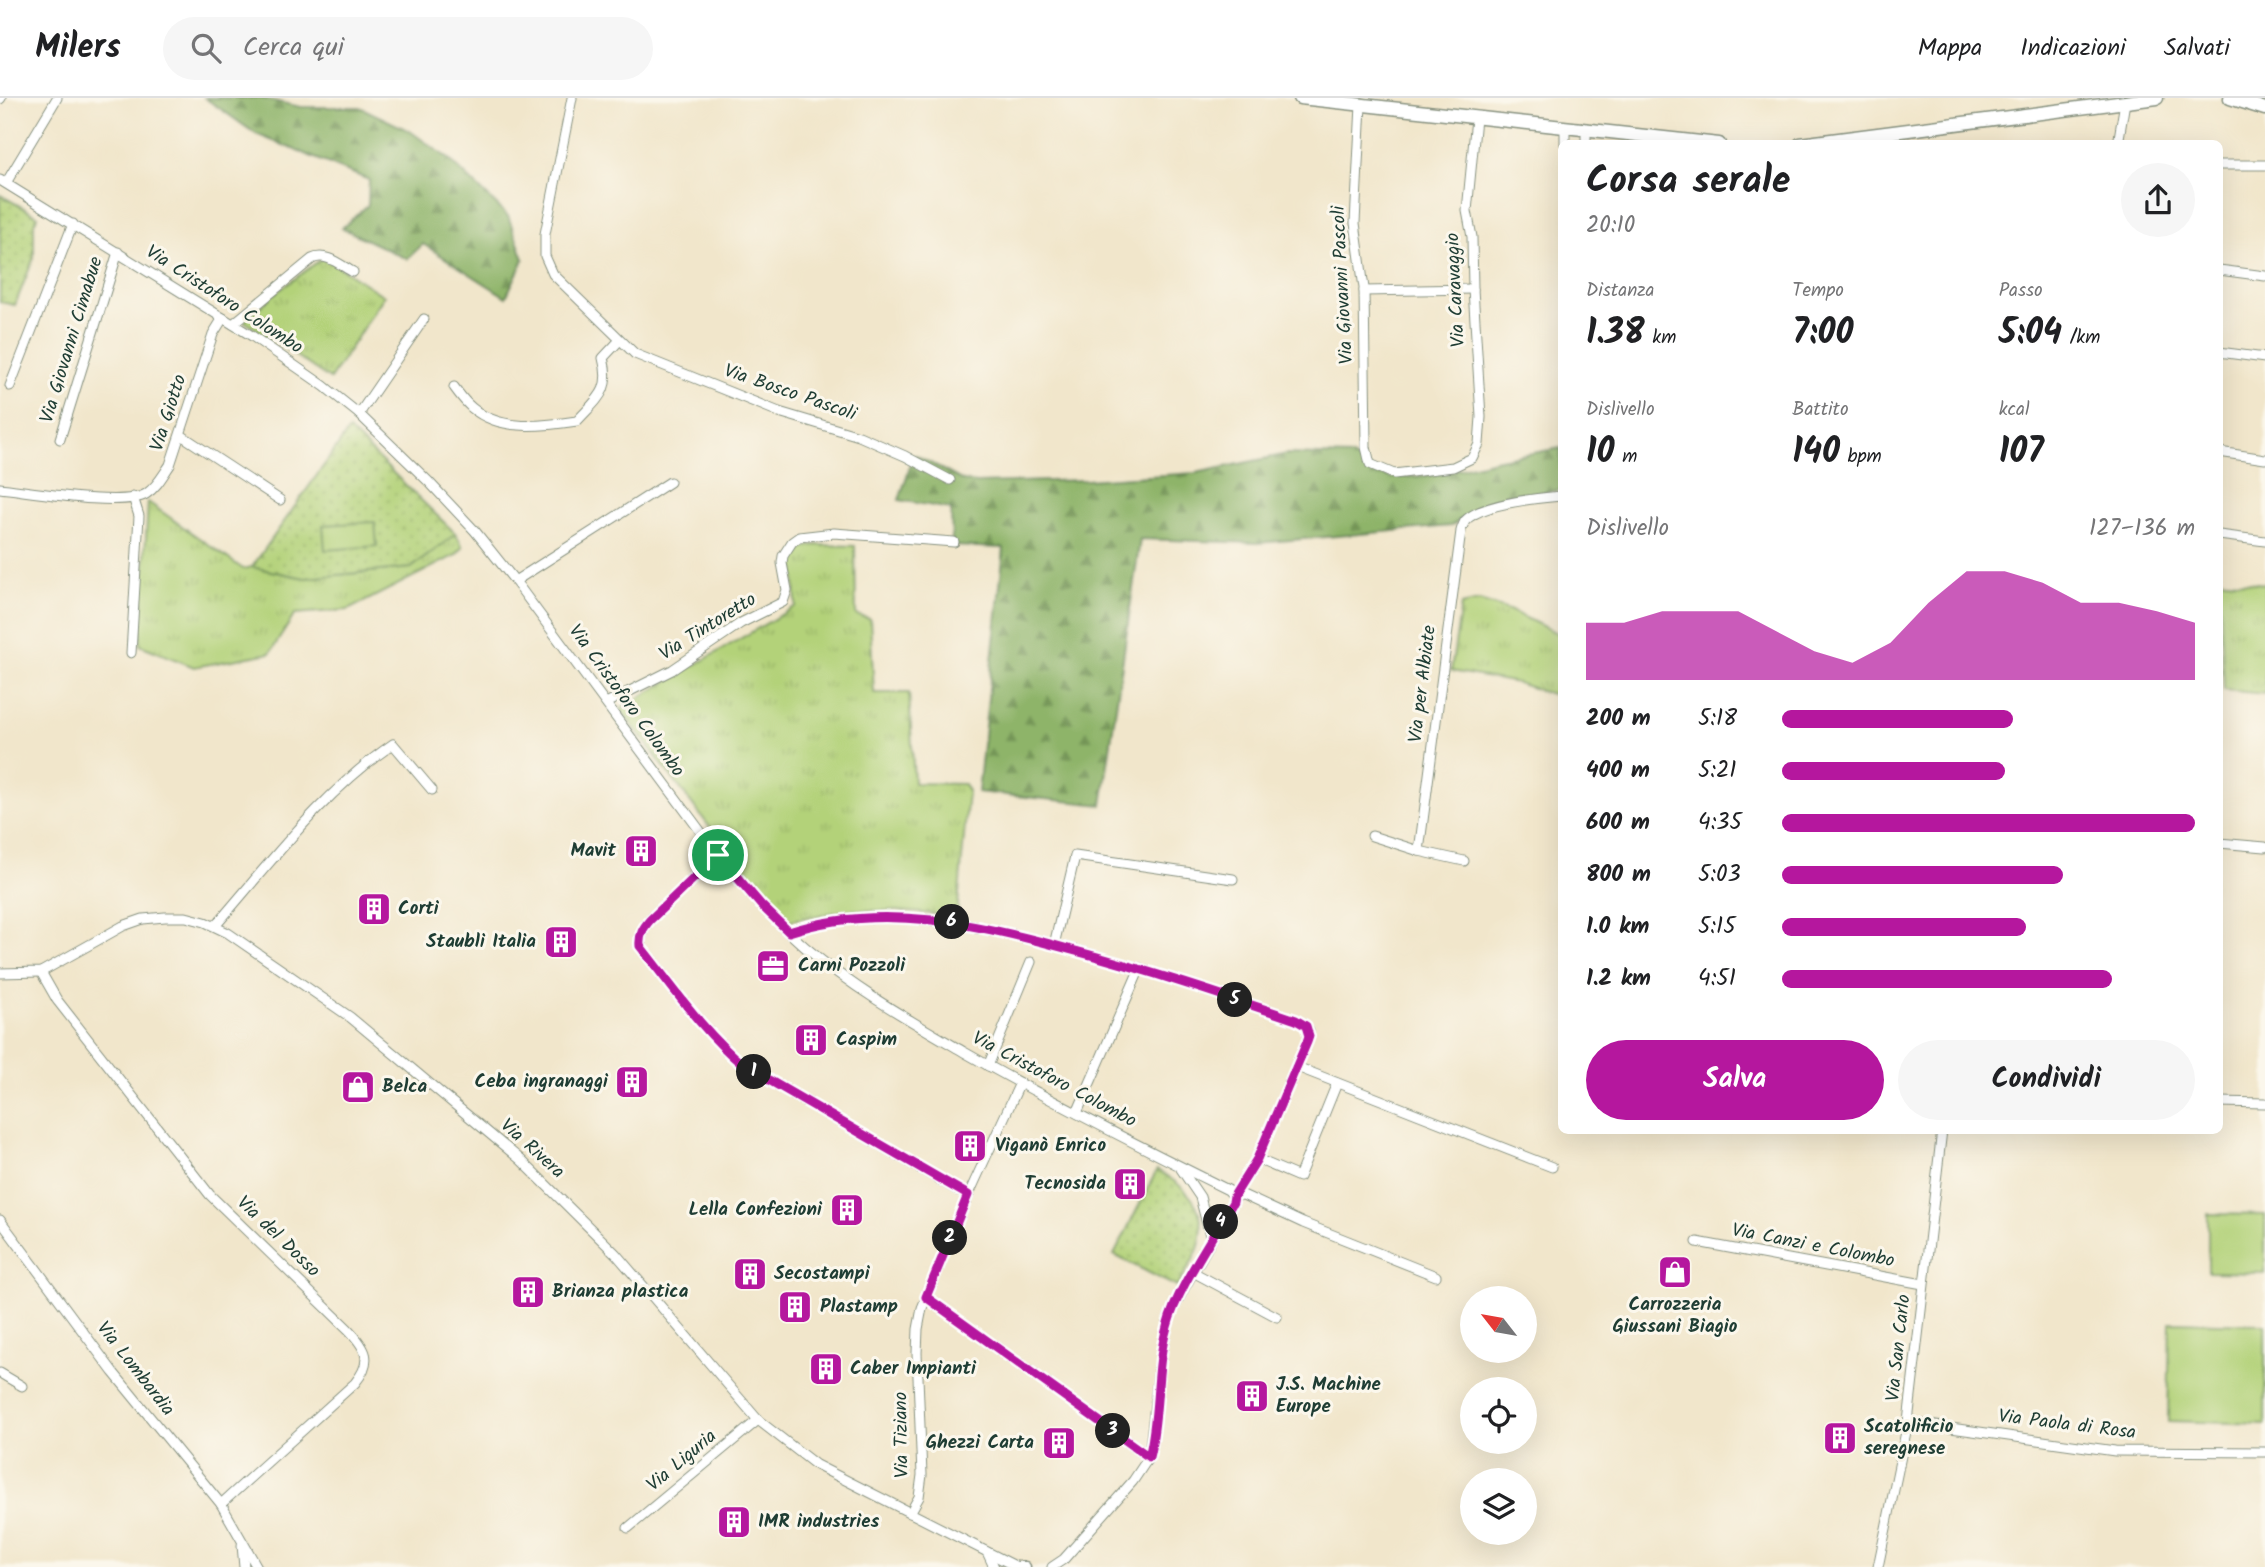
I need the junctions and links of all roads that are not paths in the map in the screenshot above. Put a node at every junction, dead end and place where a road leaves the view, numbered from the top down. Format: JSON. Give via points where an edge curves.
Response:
{"nodes":[{"id":1,"x":57,"y":98,"type":"edge"},
{"id":2,"x":572,"y":98,"type":"edge"},
{"id":3,"x":1300,"y":98,"type":"edge"},
{"id":4,"x":2157,"y":98,"type":"edge"},
{"id":5,"x":2230,"y":98,"type":"edge"},
{"id":6,"x":2125,"y":102,"type":"junction"},
{"id":7,"x":1361,"y":105,"type":"junction"},
{"id":8,"x":2265,"y":109,"type":"edge"},
{"id":9,"x":1476,"y":118,"type":"junction"},
{"id":10,"x":1565,"y":127,"type":"junction"},
{"id":11,"x":1586,"y":129,"type":"junction"},
{"id":12,"x":1565,"y":140,"type":"edge"},
{"id":13,"x":1586,"y":140,"type":"edge"},
{"id":14,"x":1684,"y":140,"type":"edge"},
{"id":15,"x":1831,"y":140,"type":"edge"},
{"id":16,"x":2119,"y":140,"type":"edge"},
{"id":17,"x":2223,"y":165,"type":"edge"},
{"id":18,"x":2265,"y":165,"type":"edge"},
{"id":19,"x":3,"y":181,"type":"edge"},
{"id":20,"x":73,"y":224,"type":"junction"},
{"id":21,"x":118,"y":252,"type":"junction"},
{"id":22,"x":2223,"y":271,"type":"edge"},
{"id":23,"x":353,"y":272,"type":"dead end"},
{"id":24,"x":2265,"y":276,"type":"edge"},
{"id":25,"x":1473,"y":289,"type":"junction"},
{"id":26,"x":1364,"y":291,"type":"junction"},
{"id":27,"x":223,"y":318,"type":"junction"},
{"id":28,"x":424,"y":319,"type":"dead end"},
{"id":29,"x":233,"y":324,"type":"junction"},
{"id":30,"x":619,"y":341,"type":"junction"},
{"id":31,"x":2223,"y":353,"type":"edge"},
{"id":32,"x":2265,"y":359,"type":"edge"},
{"id":33,"x":10,"y":386,"type":"dead end"},
{"id":34,"x":454,"y":387,"type":"dead end"},
{"id":35,"x":359,"y":414,"type":"junction"},
{"id":36,"x":181,"y":435,"type":"junction"},
{"id":37,"x":60,"y":439,"type":"dead end"},
{"id":38,"x":2223,"y":453,"type":"edge"},
{"id":39,"x":2265,"y":459,"type":"edge"},
{"id":40,"x":1370,"y":464,"type":"joint"},
{"id":41,"x":950,"y":480,"type":"dead end"},
{"id":42,"x":670,"y":482,"type":"dead end"},
{"id":43,"x":0,"y":488,"type":"edge"},
{"id":44,"x":1558,"y":496,"type":"edge"},
{"id":45,"x":133,"y":497,"type":"junction"},
{"id":46,"x":280,"y":500,"type":"dead end"},
{"id":47,"x":2223,"y":536,"type":"edge"},
{"id":48,"x":2265,"y":541,"type":"edge"},
{"id":49,"x":954,"y":542,"type":"dead end"},
{"id":50,"x":515,"y":580,"type":"junction"},
{"id":51,"x":131,"y":653,"type":"dead end"},
{"id":52,"x":606,"y":703,"type":"junction"},
{"id":53,"x":432,"y":790,"type":"dead end"},
{"id":54,"x":1372,"y":836,"type":"dead end"},
{"id":55,"x":2223,"y":844,"type":"edge"},
{"id":56,"x":2265,"y":848,"type":"edge"},
{"id":57,"x":1419,"y":851,"type":"junction"},
{"id":58,"x":718,"y":855,"type":"junction"},
{"id":59,"x":1464,"y":861,"type":"dead end"},
{"id":60,"x":1233,"y":879,"type":"dead end"},
{"id":61,"x":216,"y":925,"type":"junction"},
{"id":62,"x":789,"y":932,"type":"junction"},
{"id":63,"x":1054,"y":945,"type":"junction"},
{"id":64,"x":1031,"y":961,"type":"dead end"},
{"id":65,"x":1140,"y":968,"type":"junction"},
{"id":66,"x":41,"y":972,"type":"junction"},
{"id":67,"x":0,"y":973,"type":"edge"},
{"id":68,"x":988,"y":1066,"type":"junction"},
{"id":69,"x":1297,"y":1067,"type":"junction"},
{"id":70,"x":1020,"y":1083,"type":"junction"},
{"id":71,"x":1337,"y":1083,"type":"junction"},
{"id":72,"x":2223,"y":1102,"type":"edge"},
{"id":73,"x":2265,"y":1103,"type":"edge"},
{"id":74,"x":1077,"y":1113,"type":"junction"},
{"id":75,"x":1942,"y":1134,"type":"edge"},
{"id":76,"x":1257,"y":1159,"type":"junction"},
{"id":77,"x":1180,"y":1167,"type":"junction"},
{"id":78,"x":1552,"y":1167,"type":"dead end"},
{"id":79,"x":968,"y":1195,"type":"junction"},
{"id":80,"x":1234,"y":1196,"type":"junction"},
{"id":81,"x":0,"y":1220,"type":"edge"},
{"id":82,"x":1212,"y":1240,"type":"junction"},
{"id":83,"x":1697,"y":1242,"type":"dead end"},
{"id":84,"x":1193,"y":1272,"type":"junction"},
{"id":85,"x":1436,"y":1276,"type":"dead end"},
{"id":86,"x":1923,"y":1284,"type":"junction"},
{"id":87,"x":926,"y":1297,"type":"junction"},
{"id":88,"x":1277,"y":1317,"type":"dead end"},
{"id":89,"x":0,"y":1373,"type":"edge"},
{"id":90,"x":22,"y":1386,"type":"dead end"},
{"id":91,"x":758,"y":1420,"type":"junction"},
{"id":92,"x":1908,"y":1422,"type":"junction"},
{"id":93,"x":2265,"y":1452,"type":"edge"},
{"id":94,"x":1149,"y":1457,"type":"junction"},
{"id":95,"x":221,"y":1504,"type":"junction"},
{"id":96,"x":910,"y":1513,"type":"junction"},
{"id":97,"x":628,"y":1528,"type":"dead end"},
{"id":98,"x":242,"y":1540,"type":"junction"},
{"id":99,"x":987,"y":1552,"type":"junction"},
{"id":100,"x":1062,"y":1563,"type":"edge"},
{"id":101,"x":244,"y":1567,"type":"edge"},
{"id":102,"x":257,"y":1567,"type":"edge"},
{"id":103,"x":994,"y":1567,"type":"edge"},
{"id":104,"x":1017,"y":1567,"type":"edge"},
{"id":105,"x":1025,"y":1567,"type":"edge"},
{"id":106,"x":1052,"y":1567,"type":"edge"},
{"id":107,"x":1878,"y":1567,"type":"edge"}],
"edges":[{"from":1,"to":19,"type":"street"},
{"from":2,"to":30,"type":"street","name":"Via Bosco Pascoli","via":[[545,234],[545,256],[553,274]]},
{"from":3,"to":7,"type":"main road"},
{"from":4,"to":6,"type":"main road"},
{"from":5,"to":8,"type":"main road"},
{"from":6,"to":15,"type":"main road"},
{"from":6,"to":16,"type":"street"},
{"from":7,"to":9,"type":"main road"},
{"from":7,"to":26,"type":"street","name":"Via Giovanni Pascoli","via":[[1355,223]]},
{"from":9,"to":10,"type":"main road"},
{"from":9,"to":25,"type":"street","name":"Via Caravaggio","via":[[1467,211]]},
{"from":10,"to":11,"type":"main road"},
{"from":10,"to":12,"type":"street"},
{"from":11,"to":13,"type":"street"},
{"from":11,"to":14,"type":"main road"},
{"from":17,"to":18,"type":"street"},
{"from":19,"to":20,"type":"street","name":"Via Cristoforo Colombo"},
{"from":20,"to":21,"type":"street","name":"Via Cristoforo Colombo"},
{"from":20,"to":33,"type":"street"},
{"from":21,"to":27,"type":"street","name":"Via Cristoforo Colombo"},
{"from":21,"to":37,"type":"street","name":"Via Giovanni Cimabue"},
{"from":22,"to":24,"type":"street"},
{"from":23,"to":29,"type":"street","via":[[326,257],[312,259]]},
{"from":25,"to":26,"type":"street"},
{"from":25,"to":40,"type":"street","name":"Via Caravaggio","via":[[1481,418],[1479,444],[1472,458],[1453,467],[1394,474]]},
{"from":26,"to":40,"type":"street","name":"Via Giovanni Pascoli"},
{"from":27,"to":29,"type":"street","name":"Via Cristoforo Colombo"},
{"from":27,"to":36,"type":"street","name":"Via Giotto","via":[[213,334]]},
{"from":28,"to":35,"type":"street"},
{"from":29,"to":35,"type":"street","name":"Via Cristoforo Colombo"},
{"from":30,"to":34,"type":"street","via":[[603,358],[607,373],[604,392],[577,421],[520,426],[494,420],[472,408]]},
{"from":30,"to":41,"type":"street","name":"Via Bosco Pascoli","via":[[635,355],[779,412],[859,436]]},
{"from":31,"to":32,"type":"street"},
{"from":35,"to":50,"type":"street","name":"Via Cristoforo Colombo","via":[[466,522]]},
{"from":36,"to":45,"type":"street","name":"Via Giotto","via":[[159,482],[144,495]]},
{"from":36,"to":46,"type":"street"},
{"from":38,"to":39,"type":"street"},
{"from":42,"to":50,"type":"street"},
{"from":43,"to":45,"type":"street","via":[[94,498]]},
{"from":44,"to":57,"type":"street","name":"Via per Albiate","via":[[1492,508],[1464,522]]},
{"from":45,"to":51,"type":"street","via":[[139,516]]},
{"from":47,"to":48,"type":"street"},
{"from":49,"to":52,"type":"street","name":"Via Tintoretto","via":[[860,534],[808,535],[792,542],[782,563],[787,590],[783,602],[741,623],[672,670]]},
{"from":50,"to":52,"type":"street","name":"Via Cristoforo Colombo"},
{"from":52,"to":58,"type":"street","name":"Via Cristoforo Colombo"},
{"from":53,"to":61,"type":"street","via":[[393,744],[318,807]]},
{"from":54,"to":57,"type":"street"},
{"from":55,"to":56,"type":"street"},
{"from":57,"to":59,"type":"street"},
{"from":58,"to":62,"type":"street","name":"Via Cristoforo Colombo"},
{"from":58,"to":79,"type":"street","via":[[643,928],[640,946],[688,1007],[743,1065]]},
{"from":60,"to":63,"type":"street","via":[[1075,856]]},
{"from":61,"to":66,"type":"street","name":"Via Rivera","via":[[166,916],[143,919]]},
{"from":61,"to":91,"type":"street","name":"Via Rivera","via":[[350,1017],[521,1160],[616,1254]]},
{"from":62,"to":63,"type":"street","via":[[850,920],[910,919],[970,925]]},
{"from":62,"to":68,"type":"street","name":"Via Cristoforo Colombo","via":[[871,997]]},
{"from":63,"to":65,"type":"street"},
{"from":64,"to":68,"type":"street"},
{"from":65,"to":69,"type":"street","via":[[1296,1020],[1309,1036]]},
{"from":65,"to":74,"type":"street"},
{"from":66,"to":67,"type":"street","name":"Via Rivera"},
{"from":66,"to":95,"type":"street","name":"Via del Dosso","via":[[57,1000],[211,1195],[348,1329],[366,1355],[355,1382]]},
{"from":68,"to":70,"type":"street","name":"Via Cristoforo Colombo"},
{"from":69,"to":71,"type":"street"},
{"from":69,"to":76,"type":"street"},
{"from":70,"to":74,"type":"street","name":"Via Cristoforo Colombo"},
{"from":70,"to":79,"type":"street","name":"Via Tiziano"},
{"from":71,"to":76,"type":"street","via":[[1298,1177]]},
{"from":71,"to":78,"type":"street"},
{"from":72,"to":73,"type":"street"},
{"from":74,"to":77,"type":"street","name":"Via Cristoforo Colombo"},
{"from":75,"to":86,"type":"street","name":"Via San Carlo"},
{"from":76,"to":80,"type":"street"},
{"from":77,"to":80,"type":"street"},
{"from":77,"to":82,"type":"street","name":"Via Cristoforo Colombo","via":[[1200,1197]]},
{"from":79,"to":87,"type":"street","name":"Via Tiziano"},
{"from":80,"to":82,"type":"street"},
{"from":80,"to":85,"type":"street","via":[[1242,1195]]},
{"from":81,"to":95,"type":"street","name":"Via Lombardia","via":[[113,1372]]},
{"from":82,"to":84,"type":"street"},
{"from":83,"to":86,"type":"street","name":"Via Canzi e Colombo"},
{"from":84,"to":88,"type":"street"},
{"from":84,"to":94,"type":"street","via":[[1166,1330]]},
{"from":86,"to":92,"type":"street","name":"Via San Carlo"},
{"from":87,"to":94,"type":"street"},
{"from":87,"to":96,"type":"street","name":"Via Tiziano","via":[[918,1340],[922,1475],[919,1497]]},
{"from":89,"to":90,"type":"street"},
{"from":91,"to":96,"type":"street","name":"Via Rivera","via":[[816,1465]]},
{"from":91,"to":97,"type":"street","name":"Via Liguria"},
{"from":92,"to":93,"type":"street","name":"Via Paola di Rosa","via":[[2115,1451]]},
{"from":92,"to":107,"type":"street","name":"Via San Carlo"},
{"from":94,"to":100,"type":"street"},
{"from":95,"to":98,"type":"street","name":"Via Lombardia"},
{"from":96,"to":99,"type":"street","name":"Via Rivera"},
{"from":98,"to":101,"type":"street"},
{"from":98,"to":102,"type":"street","name":"Via Lombardia"},
{"from":99,"to":103,"type":"street"},
{"from":99,"to":104,"type":"street","name":"Via Rivera"},
{"from":100,"to":106,"type":"street"},
{"from":104,"to":105,"type":"street"}]}
